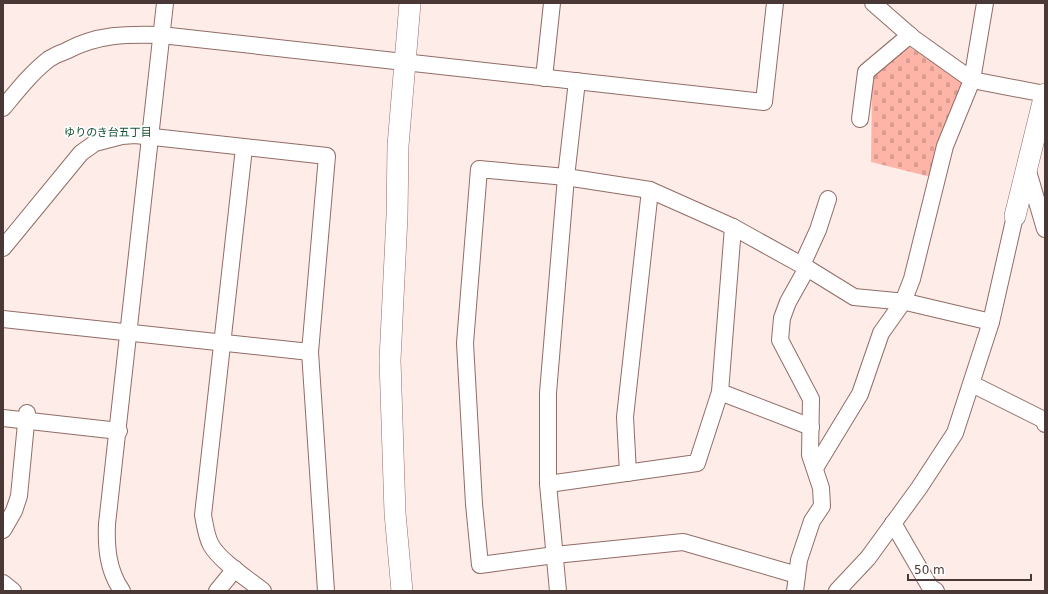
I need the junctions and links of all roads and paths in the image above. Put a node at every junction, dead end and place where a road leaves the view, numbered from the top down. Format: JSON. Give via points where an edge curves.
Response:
{"nodes":[{"id":1,"x":166,"y":3,"type":"edge"},
{"id":2,"x":410,"y":3,"type":"edge"},
{"id":3,"x":552,"y":3,"type":"edge"},
{"id":4,"x":775,"y":3,"type":"edge"},
{"id":5,"x":873,"y":3,"type":"edge"},
{"id":6,"x":985,"y":3,"type":"edge"},
{"id":7,"x":161,"y":35,"type":"junction"},
{"id":8,"x":910,"y":35,"type":"junction"},
{"id":9,"x":404,"y":62,"type":"junction"},
{"id":10,"x":544,"y":78,"type":"junction"},
{"id":11,"x":972,"y":80,"type":"junction"},
{"id":12,"x":577,"y":81,"type":"junction"},
{"id":13,"x":1045,"y":94,"type":"edge"},
{"id":14,"x":3,"y":108,"type":"edge"},
{"id":15,"x":860,"y":118,"type":"dead end"},
{"id":16,"x":150,"y":136,"type":"junction"},
{"id":17,"x":244,"y":148,"type":"junction"},
{"id":18,"x":1028,"y":168,"type":"junction"},
{"id":19,"x":566,"y":177,"type":"junction"},
{"id":20,"x":650,"y":190,"type":"junction"},
{"id":21,"x":828,"y":199,"type":"dead end"},
{"id":22,"x":1015,"y":216,"type":"joint"},
{"id":23,"x":733,"y":227,"type":"junction"},
{"id":24,"x":1045,"y":229,"type":"edge"},
{"id":25,"x":3,"y":248,"type":"edge"},
{"id":26,"x":804,"y":266,"type":"junction"},
{"id":27,"x":903,"y":302,"type":"junction"},
{"id":28,"x":3,"y":319,"type":"edge"},
{"id":29,"x":991,"y":322,"type":"junction"},
{"id":30,"x":129,"y":332,"type":"junction"},
{"id":31,"x":223,"y":342,"type":"junction"},
{"id":32,"x":310,"y":352,"type":"junction"},
{"id":33,"x":972,"y":384,"type":"junction"},
{"id":34,"x":720,"y":392,"type":"junction"},
{"id":35,"x":27,"y":417,"type":"junction"},
{"id":36,"x":3,"y":418,"type":"edge"},
{"id":37,"x":1045,"y":424,"type":"edge"},
{"id":38,"x":811,"y":427,"type":"junction"},
{"id":39,"x":118,"y":431,"type":"junction"},
{"id":40,"x":815,"y":468,"type":"junction"},
{"id":41,"x":628,"y":473,"type":"junction"},
{"id":42,"x":548,"y":484,"type":"junction"},
{"id":43,"x":893,"y":523,"type":"junction"},
{"id":44,"x":3,"y":530,"type":"edge"},
{"id":45,"x":555,"y":555,"type":"junction"},
{"id":46,"x":235,"y":569,"type":"junction"},
{"id":47,"x":797,"y":575,"type":"junction"},
{"id":48,"x":3,"y":583,"type":"edge"},
{"id":49,"x":13,"y":591,"type":"edge"},
{"id":50,"x":122,"y":591,"type":"edge"},
{"id":51,"x":217,"y":591,"type":"edge"},
{"id":52,"x":263,"y":591,"type":"edge"},
{"id":53,"x":326,"y":591,"type":"edge"},
{"id":54,"x":402,"y":591,"type":"edge"},
{"id":55,"x":558,"y":591,"type":"edge"},
{"id":56,"x":795,"y":591,"type":"edge"},
{"id":57,"x":837,"y":591,"type":"edge"},
{"id":58,"x":936,"y":591,"type":"edge"}],
"edges":[{"from":1,"to":7,"type":"street"},
{"from":2,"to":9,"type":"street"},
{"from":3,"to":10,"type":"street"},
{"from":4,"to":12,"type":"street","via":[[764,102]]},
{"from":5,"to":8,"type":"street"},
{"from":6,"to":11,"type":"street"},
{"from":7,"to":9,"type":"street"},
{"from":7,"to":14,"type":"street","via":[[104,36],[79,44],[50,59],[27,79]]},
{"from":7,"to":16,"type":"street"},
{"from":8,"to":11,"type":"street"},
{"from":8,"to":15,"type":"street","via":[[866,72]]},
{"from":9,"to":10,"type":"street"},
{"from":9,"to":54,"type":"street","via":[[398,146],[390,360],[395,513]]},
{"from":10,"to":12,"type":"street"},
{"from":11,"to":13,"type":"street"},
{"from":11,"to":27,"type":"street","via":[[945,146],[912,279]]},
{"from":12,"to":19,"type":"street"},
{"from":13,"to":18,"type":"street"},
{"from":16,"to":17,"type":"street"},
{"from":16,"to":25,"type":"street","via":[[134,135],[95,142],[81,153]]},
{"from":16,"to":30,"type":"street"},
{"from":17,"to":31,"type":"street"},
{"from":17,"to":32,"type":"street","via":[[327,156]]},
{"from":18,"to":22,"type":"street"},
{"from":18,"to":24,"type":"street"},
{"from":19,"to":20,"type":"street"},
{"from":19,"to":42,"type":"street","via":[[548,394]]},
{"from":19,"to":45,"type":"street","via":[[479,169],[465,343],[480,565]]},
{"from":20,"to":23,"type":"street"},
{"from":20,"to":41,"type":"street","via":[[625,417]]},
{"from":21,"to":26,"type":"street"},
{"from":22,"to":29,"type":"street"},
{"from":23,"to":26,"type":"street"},
{"from":23,"to":34,"type":"street"},
{"from":26,"to":27,"type":"street","via":[[854,297]]},
{"from":26,"to":38,"type":"street","via":[[782,318],[780,340],[811,399]]},
{"from":27,"to":29,"type":"street"},
{"from":27,"to":40,"type":"street","via":[[881,334],[860,394]]},
{"from":28,"to":30,"type":"street"},
{"from":29,"to":33,"type":"street"},
{"from":30,"to":31,"type":"street"},
{"from":30,"to":39,"type":"street"},
{"from":31,"to":32,"type":"street"},
{"from":31,"to":46,"type":"street","via":[[203,515],[205,530],[212,546]]},
{"from":32,"to":53,"type":"street"},
{"from":33,"to":37,"type":"street","via":[[1044,420]]},
{"from":33,"to":43,"type":"street","via":[[955,432]]},
{"from":34,"to":38,"type":"street"},
{"from":34,"to":41,"type":"street","via":[[697,463]]},
{"from":35,"to":36,"type":"street"},
{"from":35,"to":39,"type":"street"},
{"from":35,"to":44,"type":"street","via":[[19,496]]},
{"from":38,"to":40,"type":"street","via":[[810,455]]},
{"from":39,"to":50,"type":"street","via":[[106,545],[110,565]]},
{"from":40,"to":47,"type":"street","via":[[821,488],[822,506],[812,521],[799,560]]},
{"from":41,"to":42,"type":"street"},
{"from":42,"to":45,"type":"street"},
{"from":43,"to":57,"type":"street","via":[[868,558]]},
{"from":43,"to":58,"type":"street","via":[[930,587]]},
{"from":45,"to":47,"type":"street","via":[[683,542]]},
{"from":45,"to":55,"type":"street"},
{"from":46,"to":51,"type":"street"},
{"from":46,"to":52,"type":"street"},
{"from":47,"to":56,"type":"street"},
{"from":48,"to":49,"type":"street"}]}
